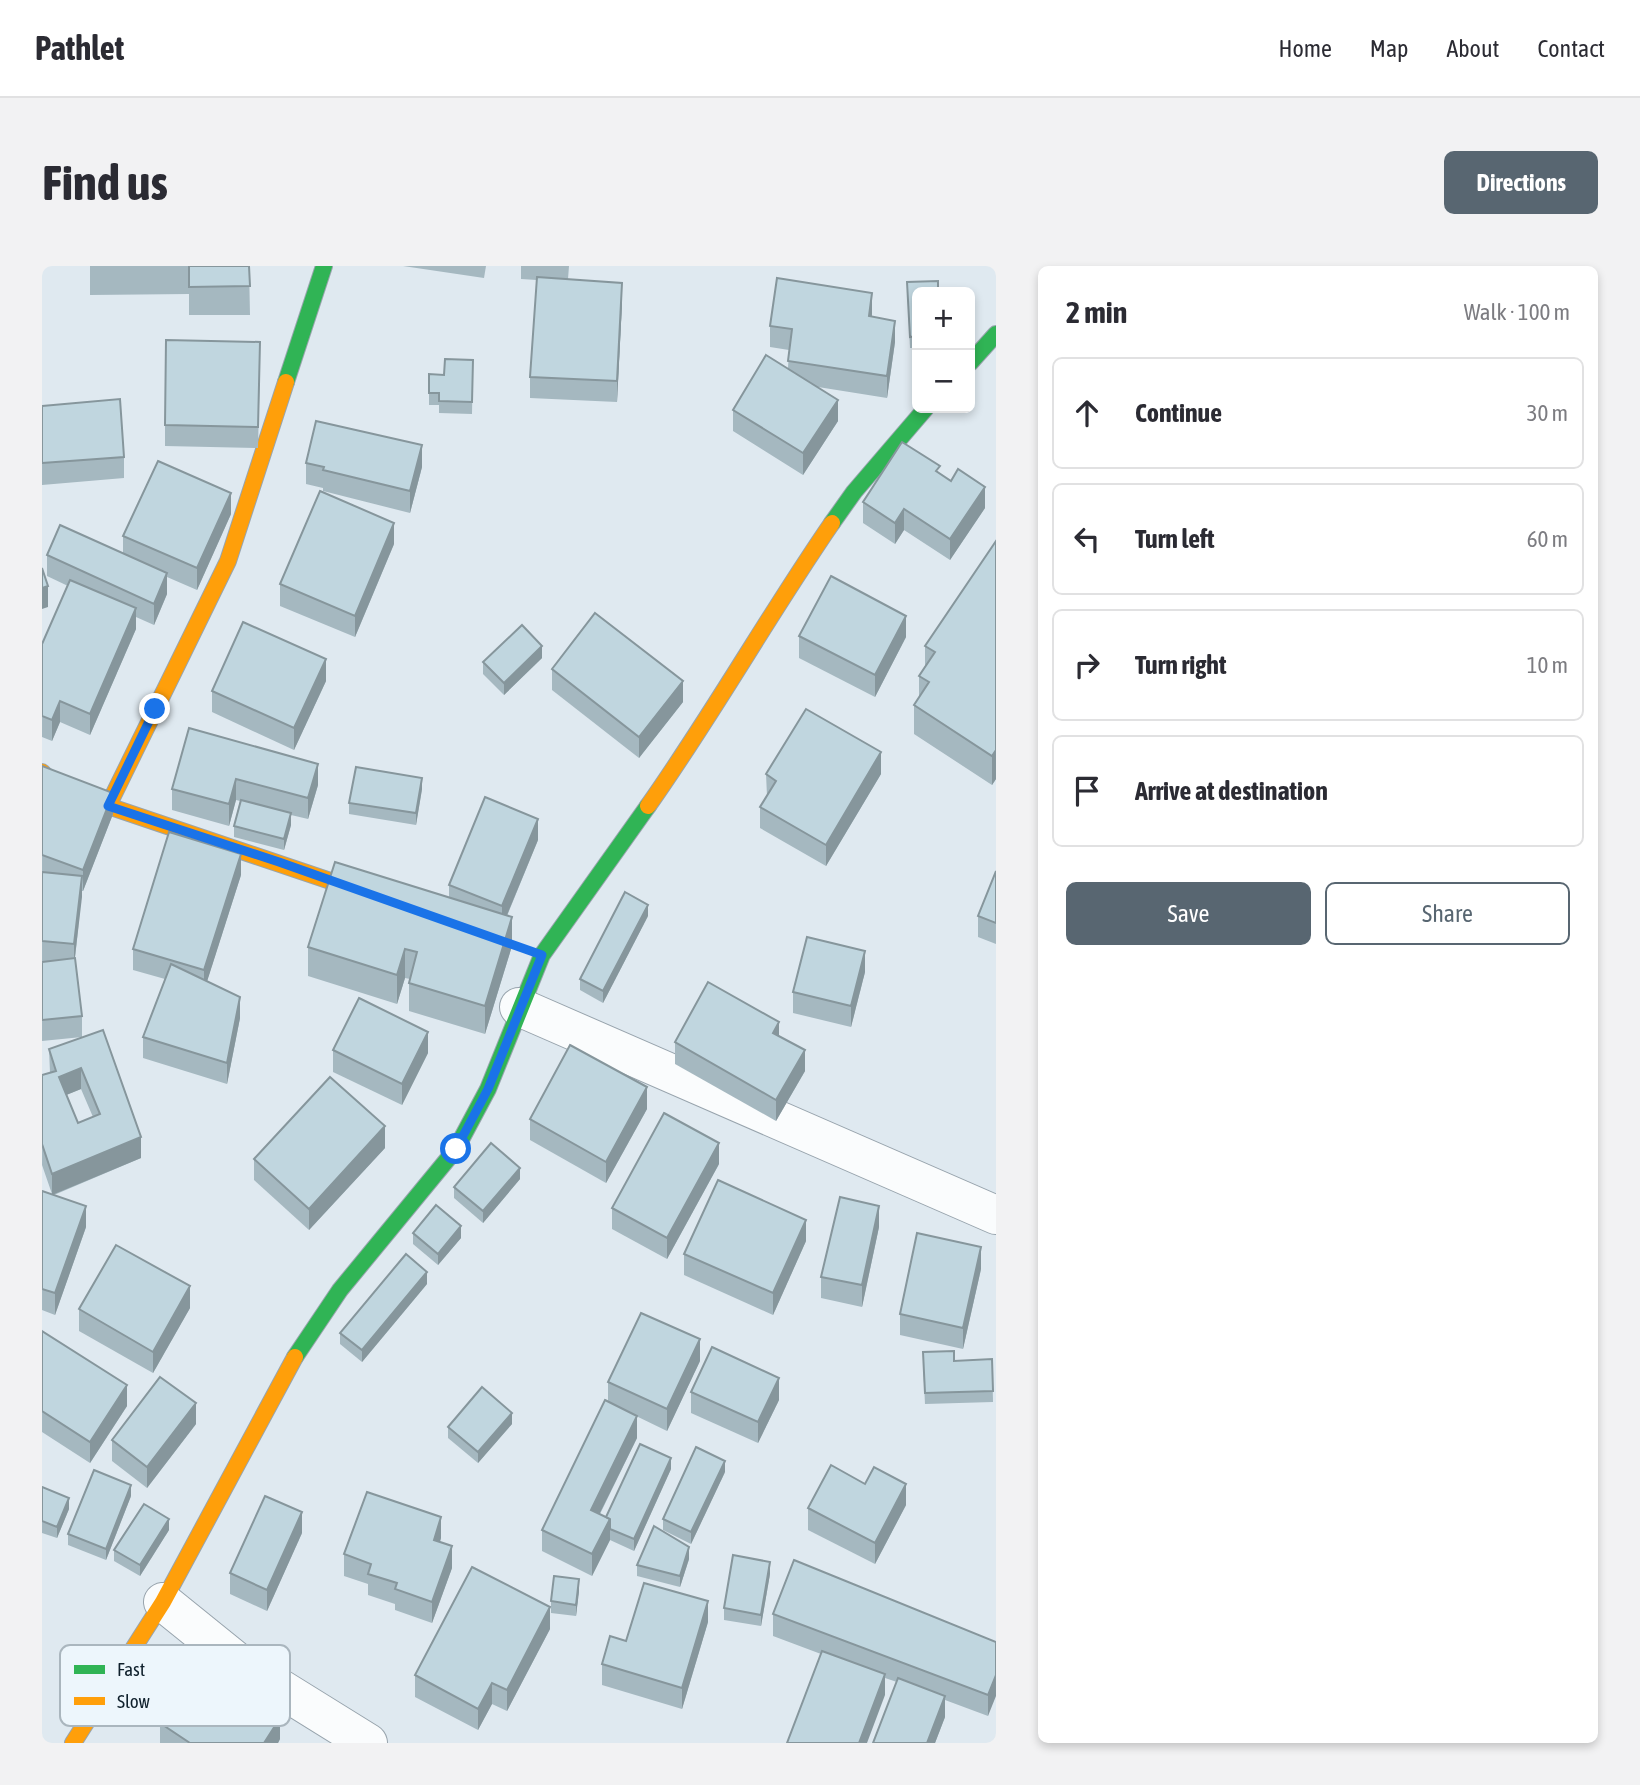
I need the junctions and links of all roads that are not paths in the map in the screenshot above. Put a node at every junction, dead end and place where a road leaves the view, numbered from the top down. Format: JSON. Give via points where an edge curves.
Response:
{"nodes":[{"id":1,"x":324,"y":266,"type":"edge"},
{"id":2,"x":922,"y":413,"type":"edge"},
{"id":3,"x":42,"y":772,"type":"edge"},
{"id":4,"x":108,"y":806,"type":"junction"},
{"id":5,"x":398,"y":904,"type":"edge"},
{"id":6,"x":519,"y":1007,"type":"junction"},
{"id":7,"x":996,"y":1215,"type":"edge"},
{"id":8,"x":163,"y":1602,"type":"junction"},
{"id":9,"x":136,"y":1645,"type":"edge"},
{"id":10,"x":216,"y":1645,"type":"edge"},
{"id":11,"x":290,"y":1695,"type":"edge"},
{"id":12,"x":84,"y":1726,"type":"edge"},
{"id":13,"x":73,"y":1743,"type":"edge"},
{"id":14,"x":368,"y":1743,"type":"edge"}],
"edges":[{"from":1,"to":4,"type":"main road","via":[[228,561]]},
{"from":2,"to":6,"type":"main road","via":[[854,492],[782,596],[698,737],[535,952]]},
{"from":3,"to":4,"type":"main road"},
{"from":4,"to":5,"type":"main road"},
{"from":6,"to":7,"type":"street"},
{"from":6,"to":8,"type":"main road","via":[[488,1089],[456,1149],[340,1290],[284,1373]]},
{"from":8,"to":9,"type":"main road"},
{"from":8,"to":10,"type":"street"},
{"from":11,"to":14,"type":"street"},
{"from":12,"to":13,"type":"main road"}]}
